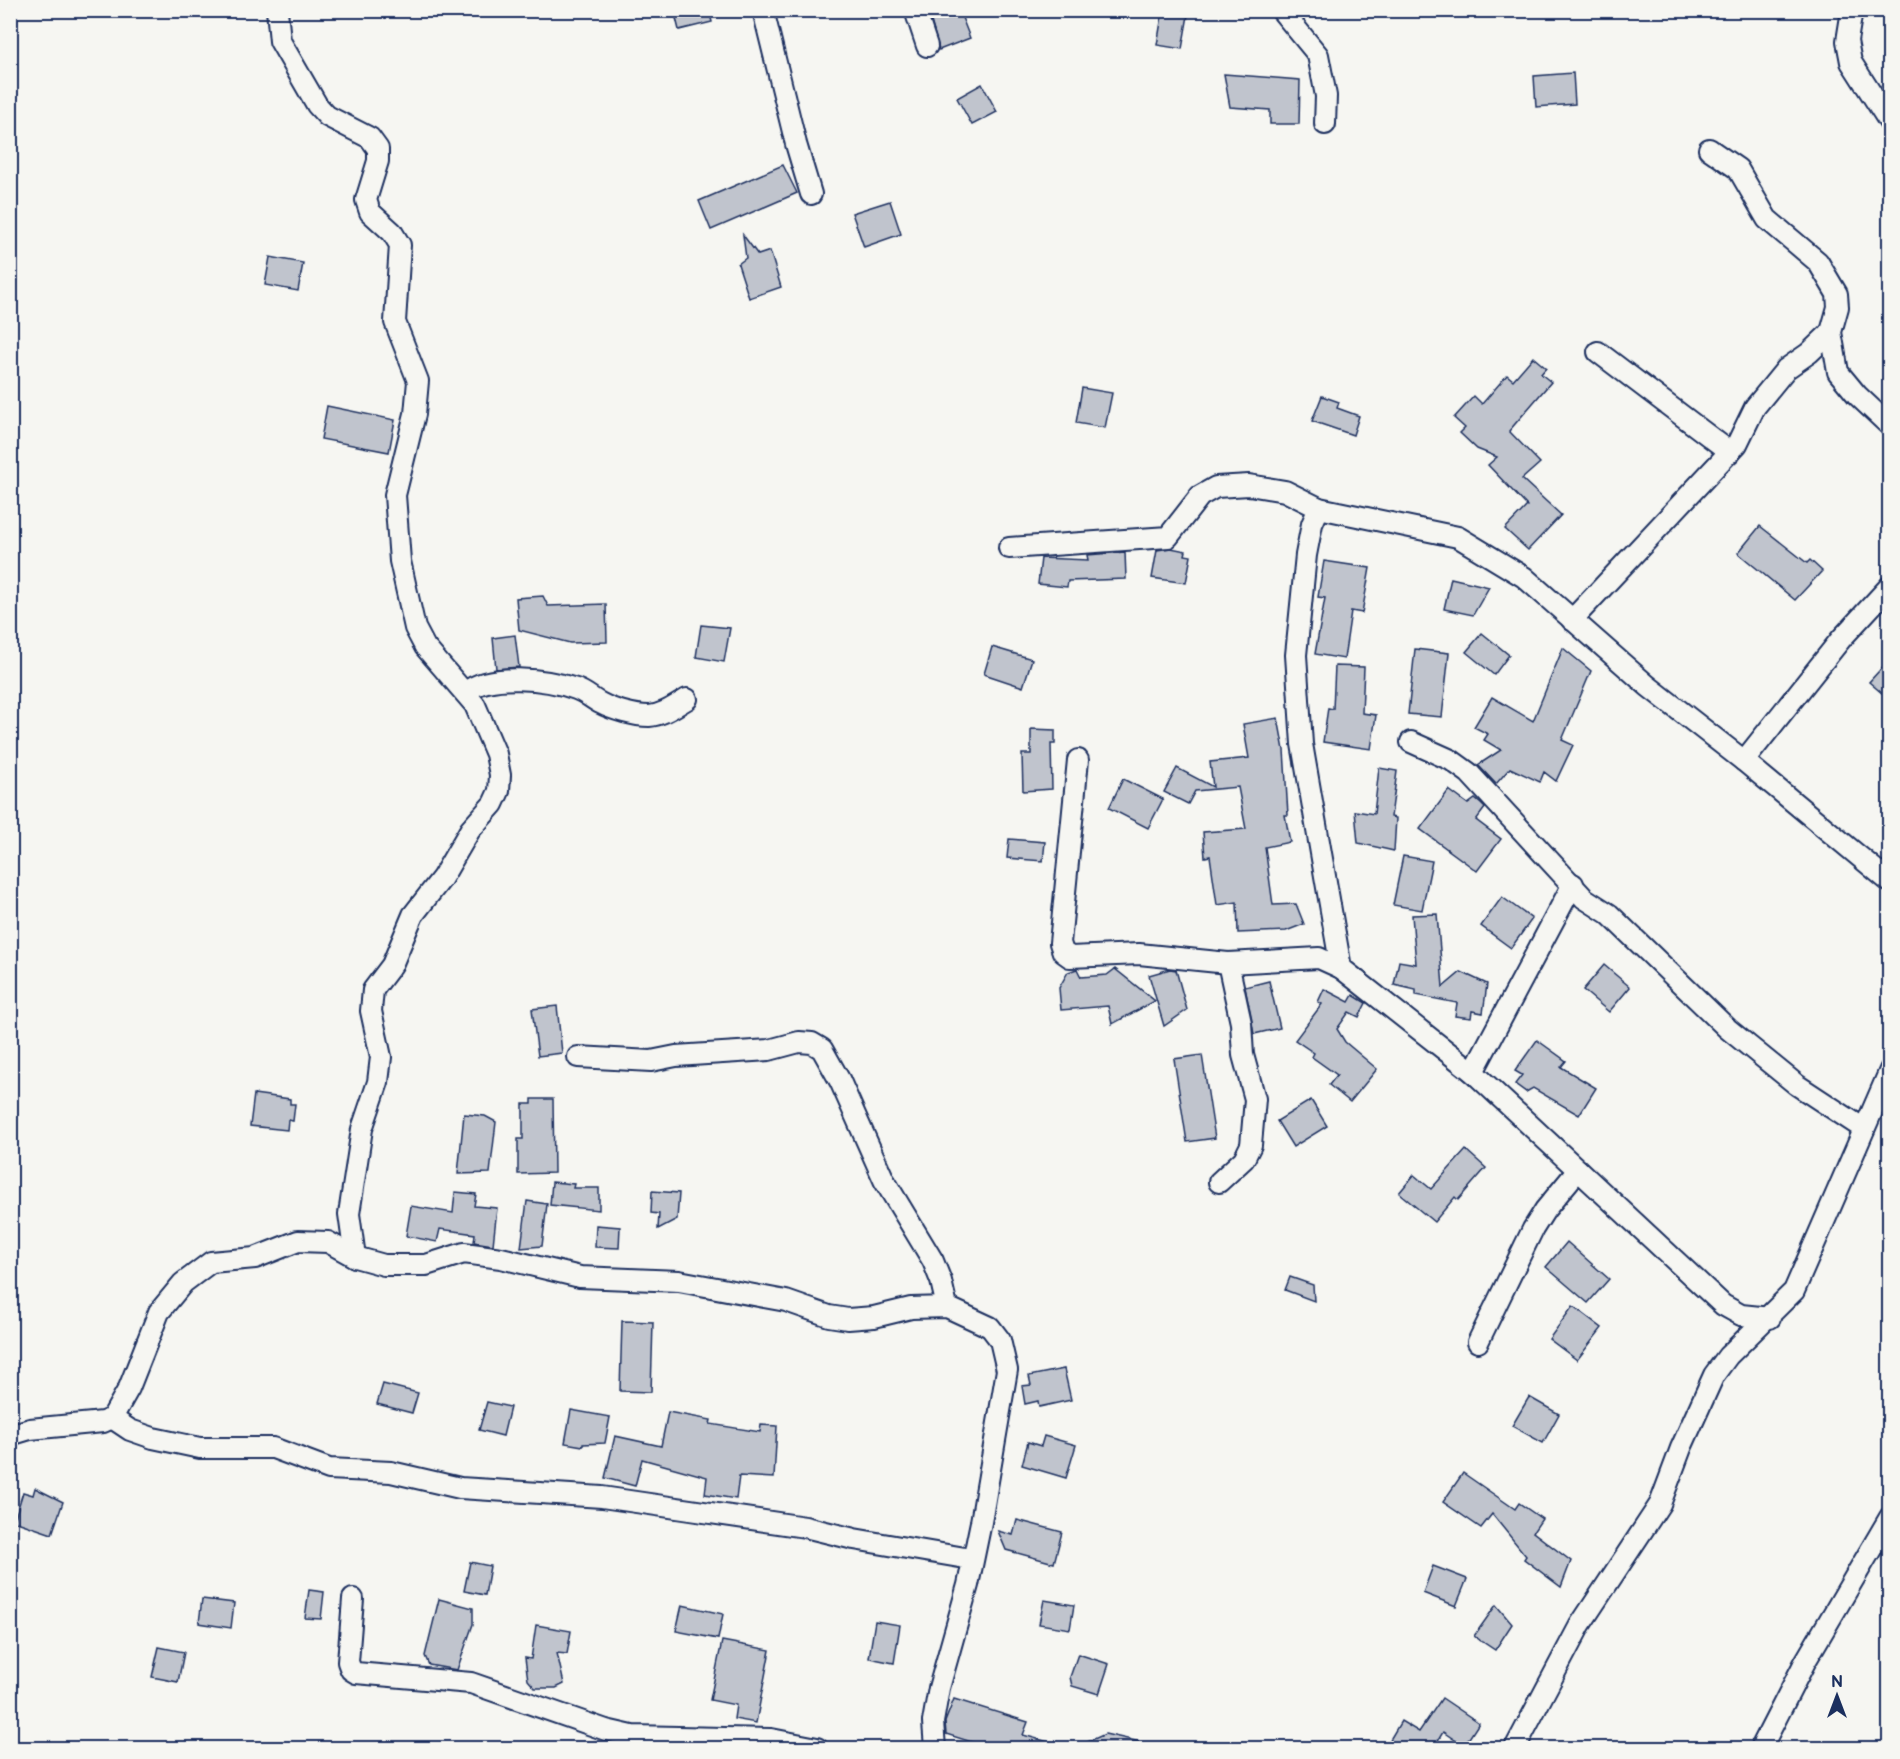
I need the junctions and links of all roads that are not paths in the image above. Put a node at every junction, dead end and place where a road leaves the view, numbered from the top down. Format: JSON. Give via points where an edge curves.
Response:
{"nodes":[{"id":1,"x":277,"y":10,"type":"edge"},
{"id":2,"x":763,"y":10,"type":"edge"},
{"id":3,"x":915,"y":10,"type":"edge"},
{"id":4,"x":1281,"y":10,"type":"edge"},
{"id":5,"x":1852,"y":10,"type":"edge"},
{"id":6,"x":927,"y":46,"type":"dead end"},
{"id":7,"x":1890,"y":123,"type":"edge"},
{"id":8,"x":1325,"y":124,"type":"dead end"},
{"id":9,"x":1709,"y":149,"type":"dead end"},
{"id":10,"x":811,"y":194,"type":"dead end"},
{"id":11,"x":1831,"y":332,"type":"junction"},
{"id":12,"x":1598,"y":352,"type":"dead end"},
{"id":13,"x":1890,"y":426,"type":"edge"},
{"id":14,"x":1730,"y":452,"type":"junction"},
{"id":15,"x":1319,"y":508,"type":"junction"},
{"id":16,"x":1009,"y":548,"type":"dead end"},
{"id":17,"x":1890,"y":586,"type":"edge"},
{"id":18,"x":1572,"y":620,"type":"junction"},
{"id":19,"x":466,"y":692,"type":"junction"},
{"id":20,"x":687,"y":699,"type":"dead end"},
{"id":21,"x":1411,"y":742,"type":"dead end"},
{"id":22,"x":1078,"y":760,"type":"dead end"},
{"id":23,"x":1744,"y":760,"type":"junction"},
{"id":24,"x":1890,"y":882,"type":"edge"},
{"id":25,"x":1572,"y":884,"type":"junction"},
{"id":26,"x":1228,"y":963,"type":"junction"},
{"id":27,"x":1341,"y":968,"type":"junction"},
{"id":28,"x":578,"y":1057,"type":"dead end"},
{"id":29,"x":1890,"y":1071,"type":"edge"},
{"id":30,"x":1473,"y":1072,"type":"junction"},
{"id":31,"x":1864,"y":1129,"type":"junction"},
{"id":32,"x":1578,"y":1170,"type":"junction"},
{"id":33,"x":1219,"y":1182,"type":"dead end"},
{"id":34,"x":355,"y":1257,"type":"junction"},
{"id":35,"x":1723,"y":1305,"type":"junction"},
{"id":36,"x":947,"y":1307,"type":"junction"},
{"id":37,"x":1770,"y":1318,"type":"junction"},
{"id":38,"x":1478,"y":1342,"type":"dead end"},
{"id":39,"x":1739,"y":1346,"type":"junction"},
{"id":40,"x":112,"y":1418,"type":"junction"},
{"id":41,"x":10,"y":1435,"type":"edge"},
{"id":42,"x":1890,"y":1517,"type":"edge"},
{"id":43,"x":971,"y":1559,"type":"junction"},
{"id":44,"x":353,"y":1599,"type":"dead end"},
{"id":45,"x":817,"y":1749,"type":"edge"},
{"id":46,"x":935,"y":1749,"type":"edge"},
{"id":47,"x":1515,"y":1749,"type":"edge"},
{"id":48,"x":1761,"y":1749,"type":"edge"}],
"edges":[{"from":1,"to":19,"type":"street","via":[[280,41],[317,105],[327,116],[370,138],[378,149],[366,200],[370,212],[400,245],[395,322],[418,381],[417,406],[395,495],[400,561],[415,628],[425,647]]},
{"from":2,"to":10,"type":"street"},
{"from":3,"to":6,"type":"street"},
{"from":4,"to":8,"type":"street","via":[[1318,55],[1326,96]]},
{"from":5,"to":7,"type":"street","via":[[1847,41],[1851,62]]},
{"from":9,"to":11,"type":"street","via":[[1738,169],[1767,219],[1818,262],[1837,294],[1838,307]]},
{"from":11,"to":13,"type":"street","via":[[1840,377]]},
{"from":11,"to":14,"type":"street","via":[[1782,374],[1755,407],[1743,435]]},
{"from":12,"to":14,"type":"street"},
{"from":14,"to":18,"type":"street"},
{"from":15,"to":16,"type":"street","via":[[1285,491],[1226,485],[1200,496],[1168,537]]},
{"from":15,"to":18,"type":"street","via":[[1458,537],[1524,577]]},
{"from":15,"to":27,"type":"street","via":[[1306,555],[1296,654],[1302,744]]},
{"from":17,"to":23,"type":"street","via":[[1841,639]]},
{"from":18,"to":23,"type":"street","via":[[1648,686]]},
{"from":19,"to":20,"type":"street","via":[[485,681],[516,679],[576,689],[600,704],[647,716],[662,713]]},
{"from":19,"to":34,"type":"street","via":[[496,754],[498,791],[493,804],[470,830],[442,878],[413,915],[392,965],[373,990],[371,1011],[381,1057],[378,1082],[362,1129],[349,1214]]},
{"from":21,"to":25,"type":"street","via":[[1469,772]]},
{"from":22,"to":26,"type":"street","via":[[1060,944],[1063,952],[1070,957],[1139,954]]},
{"from":23,"to":24,"type":"street"},
{"from":25,"to":30,"type":"street"},
{"from":25,"to":31,"type":"street","via":[[1584,898],[1609,914],[1728,1029],[1797,1086]]},
{"from":26,"to":27,"type":"street","via":[[1319,958]]},
{"from":26,"to":33,"type":"street","via":[[1241,1023],[1243,1055],[1255,1099],[1251,1145],[1244,1159]]},
{"from":27,"to":30,"type":"street"},
{"from":28,"to":36,"type":"street","via":[[651,1061],[769,1050],[799,1042],[822,1049],[884,1180],[933,1261]]},
{"from":29,"to":31,"type":"street"},
{"from":30,"to":32,"type":"street"},
{"from":31,"to":37,"type":"street","via":[[1794,1291]]},
{"from":32,"to":35,"type":"street"},
{"from":32,"to":38,"type":"street","via":[[1533,1229]]},
{"from":34,"to":36,"type":"street","via":[[407,1266],[426,1265],[464,1253],[480,1254],[580,1277],[679,1281],[747,1292],[848,1319],[911,1308]]},
{"from":34,"to":40,"type":"street","via":[[328,1242],[311,1240],[298,1241],[255,1258],[211,1262],[183,1283],[159,1312],[129,1388]]},
{"from":35,"to":37,"type":"street","via":[[1741,1315]]},
{"from":35,"to":39,"type":"street","via":[[1740,1329]]},
{"from":36,"to":43,"type":"street","via":[[990,1327],[1000,1340],[1007,1370]]},
{"from":37,"to":39,"type":"street"},
{"from":39,"to":47,"type":"street","via":[[1714,1375],[1660,1504],[1580,1625]]},
{"from":40,"to":41,"type":"street"},
{"from":40,"to":43,"type":"street","via":[[153,1438],[200,1448],[273,1448],[329,1469],[392,1472],[460,1488],[602,1497],[805,1527]]},
{"from":42,"to":48,"type":"street","via":[[1805,1662]]},
{"from":43,"to":46,"type":"street","via":[[968,1585],[939,1688],[933,1722]]},
{"from":44,"to":45,"type":"street","via":[[348,1662],[356,1673],[471,1683],[632,1736],[771,1739]]}]}
